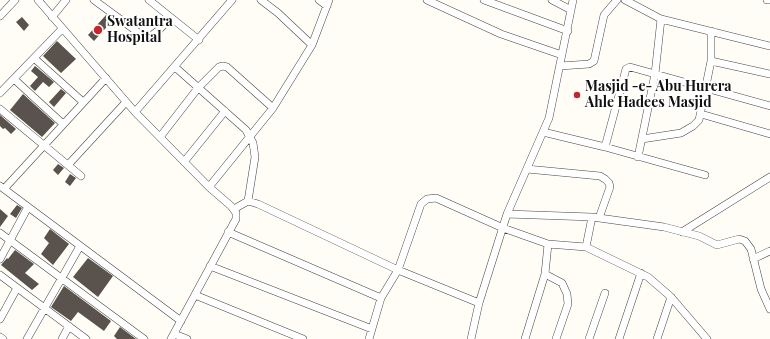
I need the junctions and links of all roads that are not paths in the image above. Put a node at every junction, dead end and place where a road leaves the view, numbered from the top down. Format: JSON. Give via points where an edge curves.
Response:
{"nodes":[{"id":1,"x":15,"y":0,"type":"edge"},
{"id":2,"x":38,"y":0,"type":"edge"},
{"id":3,"x":66,"y":0,"type":"edge"},
{"id":4,"x":94,"y":0,"type":"edge"},
{"id":5,"x":149,"y":0,"type":"edge"},
{"id":6,"x":232,"y":0,"type":"edge"},
{"id":7,"x":261,"y":0,"type":"edge"},
{"id":8,"x":319,"y":0,"type":"edge"},
{"id":9,"x":427,"y":0,"type":"edge"},
{"id":10,"x":484,"y":0,"type":"edge"},
{"id":11,"x":552,"y":0,"type":"edge"},
{"id":12,"x":573,"y":0,"type":"edge"},
{"id":13,"x":618,"y":0,"type":"edge"},
{"id":14,"x":625,"y":0,"type":"edge"},
{"id":15,"x":328,"y":3,"type":"edge"},
{"id":16,"x":571,"y":10,"type":"junction"},
{"id":17,"x":0,"y":16,"type":"edge"},
{"id":18,"x":52,"y":17,"type":"junction"},
{"id":19,"x":170,"y":18,"type":"junction"},
{"id":20,"x":661,"y":19,"type":"junction"},
{"id":21,"x":62,"y":29,"type":"junction"},
{"id":22,"x":568,"y":31,"type":"junction"},
{"id":23,"x":711,"y":31,"type":"junction"},
{"id":24,"x":199,"y":40,"type":"junction"},
{"id":25,"x":312,"y":45,"type":"junction"},
{"id":26,"x":770,"y":46,"type":"edge"},
{"id":27,"x":562,"y":55,"type":"junction"},
{"id":28,"x":34,"y":58,"type":"junction"},
{"id":29,"x":711,"y":61,"type":"junction"},
{"id":30,"x":560,"y":66,"type":"junction"},
{"id":31,"x":175,"y":67,"type":"junction"},
{"id":32,"x":655,"y":74,"type":"junction"},
{"id":33,"x":770,"y":74,"type":"edge"},
{"id":34,"x":106,"y":78,"type":"junction"},
{"id":35,"x":14,"y":79,"type":"junction"},
{"id":36,"x":198,"y":88,"type":"junction"},
{"id":37,"x":705,"y":88,"type":"junction"},
{"id":38,"x":0,"y":93,"type":"edge"},
{"id":39,"x":83,"y":102,"type":"junction"},
{"id":40,"x":142,"y":103,"type":"junction"},
{"id":41,"x":128,"y":104,"type":"junction"},
{"id":42,"x":770,"y":106,"type":"edge"},
{"id":43,"x":273,"y":108,"type":"junction"},
{"id":44,"x":0,"y":109,"type":"edge"},
{"id":45,"x":225,"y":111,"type":"junction"},
{"id":46,"x":135,"y":112,"type":"junction"},
{"id":47,"x":701,"y":114,"type":"junction"},
{"id":48,"x":63,"y":124,"type":"junction"},
{"id":49,"x":543,"y":132,"type":"junction"},
{"id":50,"x":770,"y":134,"type":"edge"},
{"id":51,"x":160,"y":137,"type":"junction"},
{"id":52,"x":250,"y":138,"type":"junction"},
{"id":53,"x":642,"y":139,"type":"junction"},
{"id":54,"x":44,"y":145,"type":"junction"},
{"id":55,"x":605,"y":147,"type":"junction"},
{"id":56,"x":638,"y":157,"type":"junction"},
{"id":57,"x":184,"y":162,"type":"junction"},
{"id":58,"x":68,"y":165,"type":"junction"},
{"id":59,"x":527,"y":169,"type":"junction"},
{"id":60,"x":705,"y":175,"type":"dead end"},
{"id":61,"x":81,"y":176,"type":"dead end"},
{"id":62,"x":770,"y":177,"type":"edge"},
{"id":63,"x":2,"y":187,"type":"edge"},
{"id":64,"x":209,"y":187,"type":"junction"},
{"id":65,"x":248,"y":201,"type":"junction"},
{"id":66,"x":28,"y":207,"type":"junction"},
{"id":67,"x":234,"y":209,"type":"junction"},
{"id":68,"x":507,"y":214,"type":"junction"},
{"id":69,"x":596,"y":218,"type":"junction"},
{"id":70,"x":503,"y":228,"type":"junction"},
{"id":71,"x":228,"y":232,"type":"junction"},
{"id":72,"x":682,"y":232,"type":"junction"},
{"id":73,"x":0,"y":233,"type":"edge"},
{"id":74,"x":10,"y":240,"type":"junction"},
{"id":75,"x":548,"y":244,"type":"junction"},
{"id":76,"x":80,"y":246,"type":"junction"},
{"id":77,"x":586,"y":247,"type":"junction"},
{"id":78,"x":770,"y":251,"type":"edge"},
{"id":79,"x":0,"y":259,"type":"edge"},
{"id":80,"x":753,"y":259,"type":"junction"},
{"id":81,"x":210,"y":266,"type":"junction"},
{"id":82,"x":398,"y":270,"type":"junction"},
{"id":83,"x":641,"y":273,"type":"junction"},
{"id":84,"x":545,"y":274,"type":"junction"},
{"id":85,"x":0,"y":275,"type":"edge"},
{"id":86,"x":61,"y":278,"type":"junction"},
{"id":87,"x":17,"y":288,"type":"junction"},
{"id":88,"x":605,"y":293,"type":"dead end"},
{"id":89,"x":195,"y":294,"type":"junction"},
{"id":90,"x":671,"y":297,"type":"junction"},
{"id":91,"x":381,"y":298,"type":"junction"},
{"id":92,"x":478,"y":303,"type":"junction"},
{"id":93,"x":45,"y":308,"type":"junction"},
{"id":94,"x":770,"y":309,"type":"edge"},
{"id":95,"x":0,"y":319,"type":"edge"},
{"id":96,"x":181,"y":321,"type":"junction"},
{"id":97,"x":69,"y":326,"type":"junction"},
{"id":98,"x":372,"y":329,"type":"junction"},
{"id":99,"x":0,"y":337,"type":"edge"},
{"id":100,"x":173,"y":337,"type":"edge"},
{"id":101,"x":3,"y":339,"type":"edge"},
{"id":102,"x":27,"y":339,"type":"edge"},
{"id":103,"x":62,"y":339,"type":"edge"},
{"id":104,"x":86,"y":339,"type":"edge"},
{"id":105,"x":144,"y":339,"type":"edge"},
{"id":106,"x":187,"y":339,"type":"edge"},
{"id":107,"x":303,"y":339,"type":"edge"},
{"id":108,"x":369,"y":339,"type":"edge"},
{"id":109,"x":472,"y":339,"type":"edge"},
{"id":110,"x":525,"y":339,"type":"edge"},
{"id":111,"x":556,"y":339,"type":"edge"},
{"id":112,"x":589,"y":339,"type":"edge"},
{"id":113,"x":619,"y":339,"type":"edge"},
{"id":114,"x":657,"y":339,"type":"edge"},
{"id":115,"x":706,"y":339,"type":"edge"}],
"edges":[{"from":1,"to":17,"type":"street"},
{"from":2,"to":18,"type":"street"},
{"from":3,"to":18,"type":"street"},
{"from":4,"to":19,"type":"street","via":[[143,36],[152,35]]},
{"from":5,"to":19,"type":"street"},
{"from":6,"to":24,"type":"street"},
{"from":7,"to":25,"type":"street"},
{"from":8,"to":15,"type":"street"},
{"from":9,"to":27,"type":"street","via":[[500,34]]},
{"from":10,"to":22,"type":"street"},
{"from":11,"to":16,"type":"street"},
{"from":12,"to":16,"type":"street"},
{"from":13,"to":30,"type":"street","via":[[604,15],[594,61],[589,64]]},
{"from":14,"to":20,"type":"street"},
{"from":15,"to":25,"type":"street"},
{"from":16,"to":22,"type":"street"},
{"from":18,"to":21,"type":"street"},
{"from":19,"to":24,"type":"street"},
{"from":20,"to":23,"type":"street"},
{"from":20,"to":32,"type":"street"},
{"from":21,"to":28,"type":"street"},
{"from":21,"to":34,"type":"street"},
{"from":22,"to":27,"type":"street"},
{"from":23,"to":26,"type":"street"},
{"from":23,"to":29,"type":"street"},
{"from":24,"to":31,"type":"street"},
{"from":25,"to":43,"type":"street"},
{"from":27,"to":30,"type":"street"},
{"from":28,"to":35,"type":"street"},
{"from":28,"to":39,"type":"street"},
{"from":29,"to":33,"type":"street"},
{"from":29,"to":37,"type":"street"},
{"from":30,"to":49,"type":"street","via":[[549,118]]},
{"from":31,"to":36,"type":"street"},
{"from":31,"to":40,"type":"street"},
{"from":32,"to":37,"type":"street"},
{"from":32,"to":53,"type":"street"},
{"from":32,"to":55,"type":"street","via":[[633,66],[626,69]]},
{"from":34,"to":39,"type":"street"},
{"from":34,"to":41,"type":"street"},
{"from":35,"to":38,"type":"street"},
{"from":35,"to":48,"type":"street"},
{"from":36,"to":43,"type":"street","via":[[223,66]]},
{"from":36,"to":45,"type":"street"},
{"from":36,"to":51,"type":"street"},
{"from":37,"to":42,"type":"street"},
{"from":37,"to":47,"type":"street"},
{"from":39,"to":48,"type":"street"},
{"from":40,"to":41,"type":"street"},
{"from":40,"to":46,"type":"street"},
{"from":41,"to":46,"type":"street"},
{"from":41,"to":58,"type":"street"},
{"from":43,"to":52,"type":"street"},
{"from":44,"to":54,"type":"street"},
{"from":45,"to":52,"type":"street","via":[[246,130]]},
{"from":45,"to":57,"type":"street"},
{"from":46,"to":51,"type":"street"},
{"from":47,"to":50,"type":"street"},
{"from":47,"to":53,"type":"street","via":[[693,126],[681,133]]},
{"from":48,"to":54,"type":"street"},
{"from":49,"to":55,"type":"street"},
{"from":49,"to":59,"type":"street"},
{"from":51,"to":57,"type":"street"},
{"from":52,"to":64,"type":"street"},
{"from":52,"to":65,"type":"street","via":[[256,157]]},
{"from":53,"to":56,"type":"street"},
{"from":54,"to":58,"type":"street"},
{"from":54,"to":63,"type":"street"},
{"from":55,"to":56,"type":"street"},
{"from":56,"to":60,"type":"street"},
{"from":57,"to":64,"type":"street"},
{"from":58,"to":61,"type":"street"},
{"from":59,"to":68,"type":"street"},
{"from":59,"to":69,"type":"street","via":[[600,176],[605,179],[610,187]]},
{"from":62,"to":72,"type":"street"},
{"from":63,"to":66,"type":"street"},
{"from":64,"to":67,"type":"street"},
{"from":65,"to":67,"type":"street"},
{"from":65,"to":82,"type":"street"},
{"from":66,"to":74,"type":"street"},
{"from":66,"to":76,"type":"street"},
{"from":67,"to":71,"type":"street","via":[[237,216]]},
{"from":68,"to":69,"type":"street"},
{"from":68,"to":70,"type":"street"},
{"from":69,"to":72,"type":"street","via":[[664,227]]},
{"from":69,"to":77,"type":"street"},
{"from":70,"to":75,"type":"street"},
{"from":70,"to":82,"type":"street","via":[[436,198],[427,199],[421,204]]},
{"from":70,"to":92,"type":"street"},
{"from":71,"to":81,"type":"street"},
{"from":71,"to":91,"type":"street"},
{"from":72,"to":80,"type":"street","via":[[699,236],[717,245],[739,239],[751,249]]},
{"from":73,"to":74,"type":"street"},
{"from":74,"to":79,"type":"street"},
{"from":74,"to":86,"type":"street"},
{"from":75,"to":77,"type":"street"},
{"from":75,"to":84,"type":"street"},
{"from":76,"to":86,"type":"street"},
{"from":76,"to":96,"type":"street"},
{"from":77,"to":83,"type":"street"},
{"from":78,"to":80,"type":"street"},
{"from":80,"to":94,"type":"street","via":[[761,289]]},
{"from":81,"to":89,"type":"street"},
{"from":81,"to":98,"type":"street"},
{"from":82,"to":91,"type":"street"},
{"from":82,"to":92,"type":"street"},
{"from":83,"to":90,"type":"street"},
{"from":83,"to":113,"type":"street"},
{"from":84,"to":110,"type":"street"},
{"from":84,"to":111,"type":"street","via":[[562,283],[568,304]]},
{"from":85,"to":87,"type":"street"},
{"from":86,"to":93,"type":"street"},
{"from":86,"to":105,"type":"street"},
{"from":87,"to":93,"type":"street"},
{"from":87,"to":95,"type":"street"},
{"from":88,"to":112,"type":"street"},
{"from":89,"to":96,"type":"street"},
{"from":89,"to":107,"type":"street"},
{"from":90,"to":114,"type":"street"},
{"from":90,"to":115,"type":"street"},
{"from":91,"to":98,"type":"street"},
{"from":92,"to":109,"type":"street"},
{"from":93,"to":97,"type":"street"},
{"from":93,"to":102,"type":"street"},
{"from":96,"to":100,"type":"street"},
{"from":97,"to":103,"type":"street"},
{"from":97,"to":104,"type":"street"},
{"from":98,"to":108,"type":"street"},
{"from":99,"to":101,"type":"street"},
{"from":100,"to":106,"type":"street"}]}
